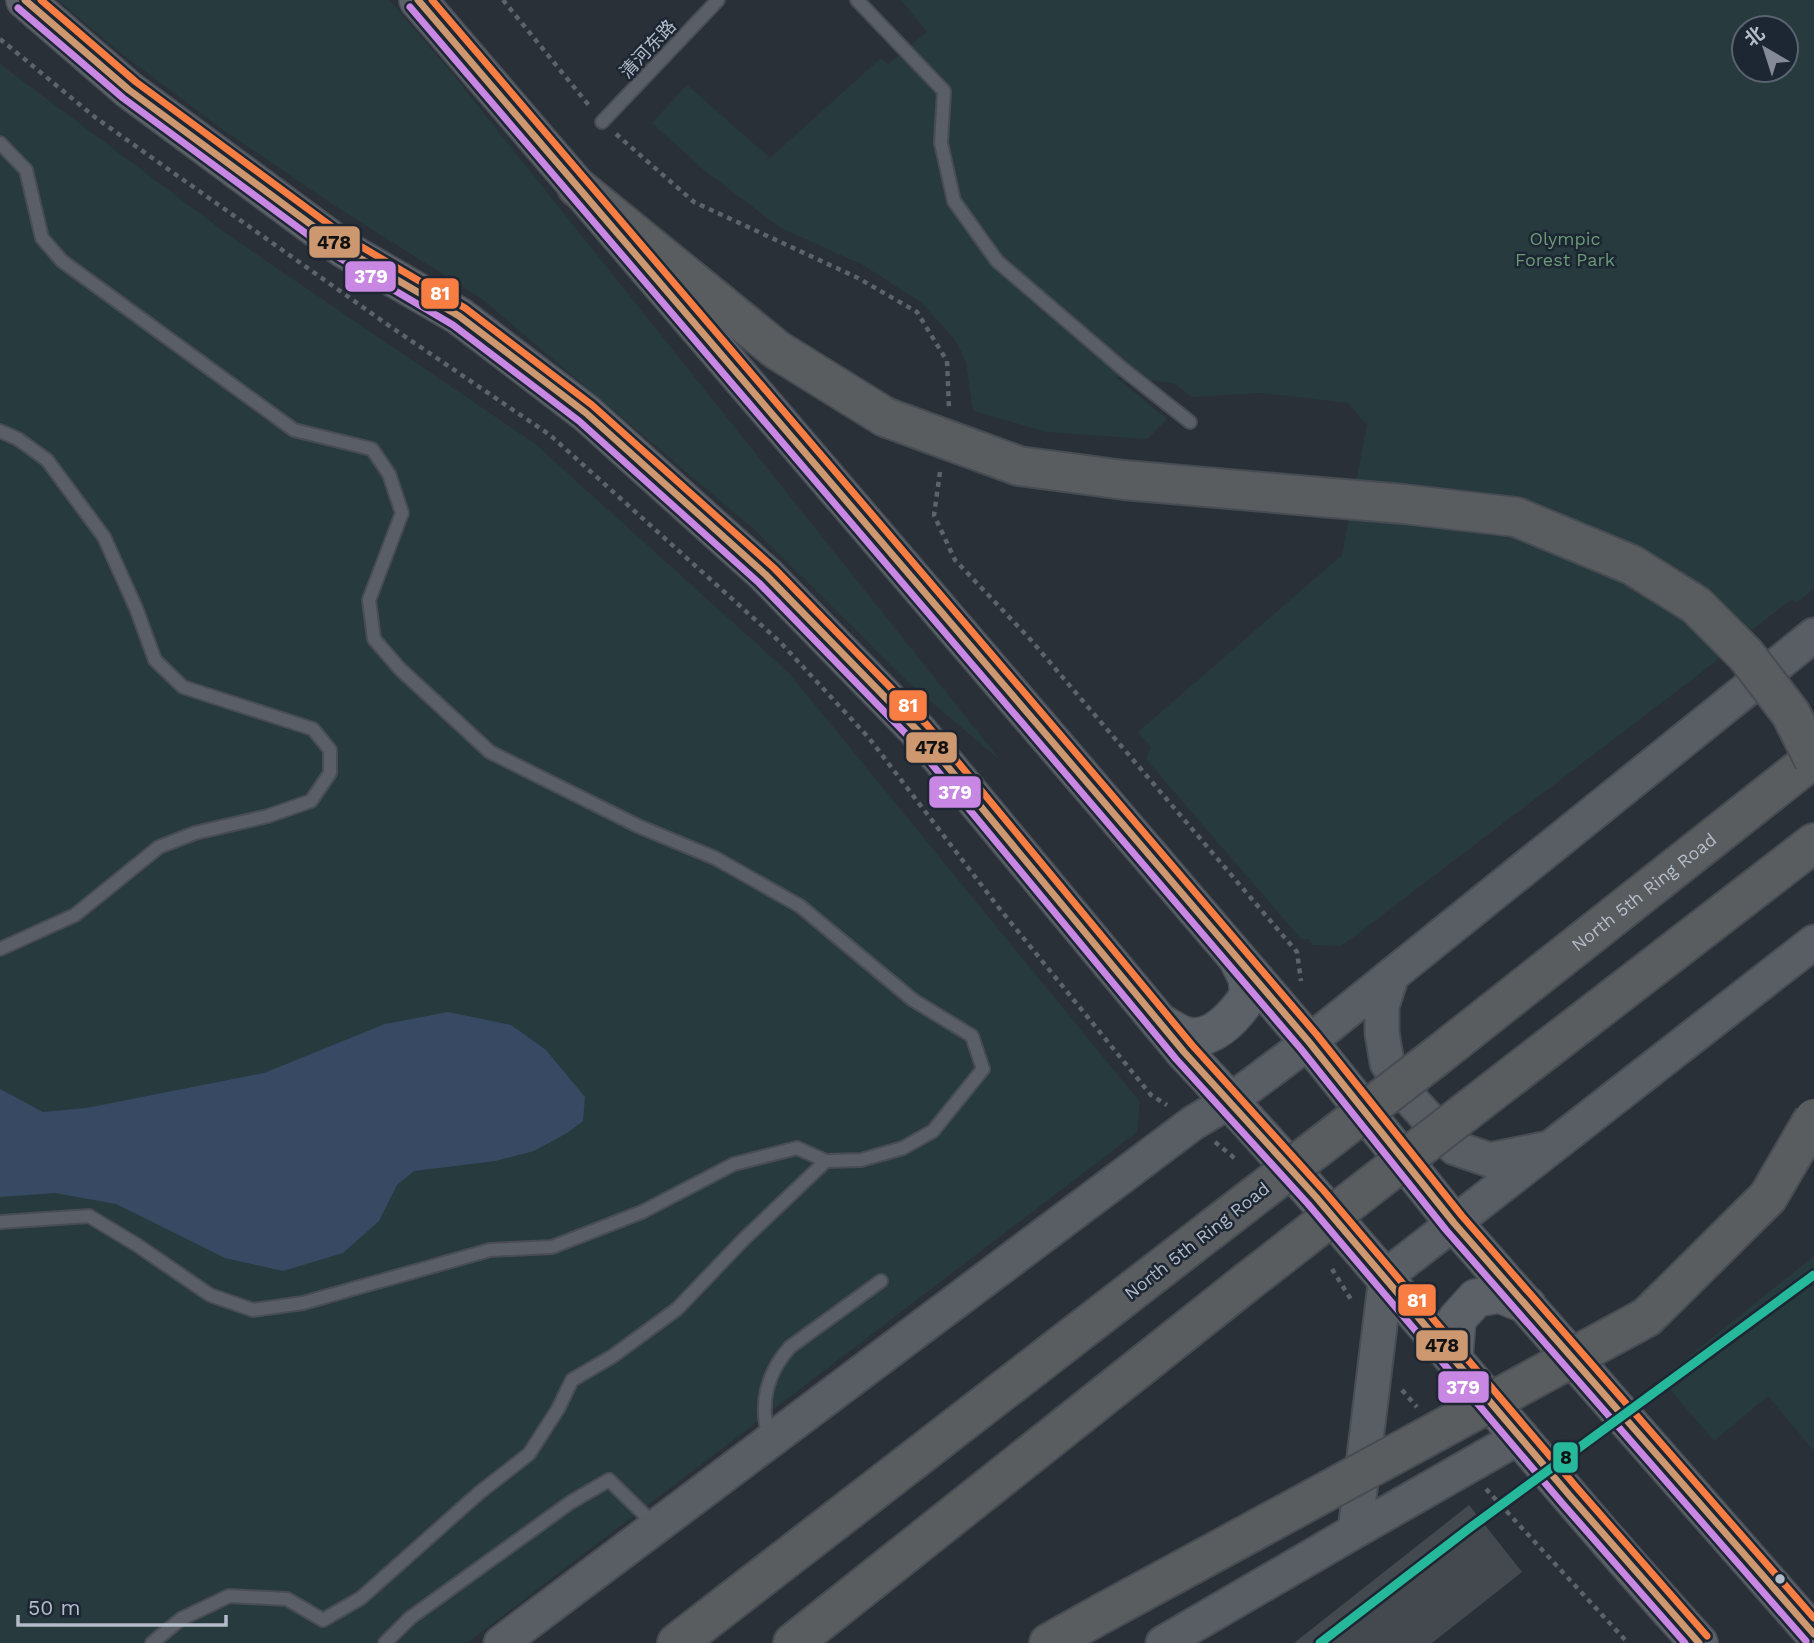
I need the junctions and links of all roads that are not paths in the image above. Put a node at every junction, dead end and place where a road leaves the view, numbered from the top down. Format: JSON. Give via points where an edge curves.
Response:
{"nodes":[{"id":1,"x":25,"y":0,"type":"edge"},
{"id":2,"x":418,"y":0,"type":"edge"},
{"id":3,"x":718,"y":0,"type":"edge"},
{"id":4,"x":857,"y":0,"type":"edge"},
{"id":5,"x":603,"y":122,"type":"road end"},
{"id":6,"x":0,"y":143,"type":"edge"},
{"id":7,"x":577,"y":187,"type":"junction"},
{"id":8,"x":1190,"y":422,"type":"dead end"},
{"id":9,"x":0,"y":431,"type":"edge"},
{"id":10,"x":1814,"y":635,"type":"edge"},
{"id":11,"x":1814,"y":759,"type":"edge"},
{"id":12,"x":1814,"y":843,"type":"edge"},
{"id":13,"x":1814,"y":942,"type":"edge"},
{"id":14,"x":0,"y":949,"type":"edge"},
{"id":15,"x":1237,"y":959,"type":"junction"},
{"id":16,"x":1392,"y":975,"type":"junction"},
{"id":17,"x":1158,"y":1021,"type":"junction"},
{"id":18,"x":1309,"y":1042,"type":"junction"},
{"id":19,"x":1230,"y":1101,"type":"junction"},
{"id":20,"x":1814,"y":1118,"type":"edge"},
{"id":21,"x":1551,"y":1147,"type":"junction"},
{"id":22,"x":826,"y":1161,"type":"junction"},
{"id":23,"x":0,"y":1222,"type":"edge"},
{"id":24,"x":1454,"y":1223,"type":"junction"},
{"id":25,"x":1386,"y":1276,"type":"junction"},
{"id":26,"x":881,"y":1281,"type":"dead end"},
{"id":27,"x":1527,"y":1306,"type":"junction"},
{"id":28,"x":1454,"y":1357,"type":"junction"},
{"id":29,"x":1521,"y":1436,"type":"junction"},
{"id":30,"x":771,"y":1441,"type":"junction"},
{"id":31,"x":657,"y":1527,"type":"junction"},
{"id":32,"x":1355,"y":1531,"type":"junction"},
{"id":33,"x":1814,"y":1634,"type":"edge"},
{"id":34,"x":152,"y":1643,"type":"edge"},
{"id":35,"x":385,"y":1643,"type":"edge"},
{"id":36,"x":501,"y":1643,"type":"edge"},
{"id":37,"x":677,"y":1643,"type":"edge"},
{"id":38,"x":793,"y":1643,"type":"edge"},
{"id":39,"x":1049,"y":1643,"type":"edge"},
{"id":40,"x":1163,"y":1643,"type":"edge"},
{"id":41,"x":1699,"y":1643,"type":"edge"}],
"edges":[{"from":1,"to":17,"type":"main road","via":[[129,90],[290,209],[344,248],[459,316],[586,413],[766,575],[919,732]]},
{"from":2,"to":7,"type":"main road"},
{"from":3,"to":5,"type":"lane","name":"清河东路"},
{"from":4,"to":8,"type":"lane","via":[[944,91],[941,143],[954,201],[997,261]]},
{"from":6,"to":22,"type":"lane","via":[[26,170],[42,237],[62,261],[294,430],[372,449],[389,474],[402,513],[369,600],[374,639],[490,752],[638,827],[715,858],[800,906],[913,999],[972,1036],[984,1069],[933,1131],[903,1149],[861,1160]]},
{"from":7,"to":11,"type":"highway","bridge":true,"via":[[777,349],[885,417],[1020,466],[1516,517],[1632,565],[1696,605],[1746,656],[1791,714]]},
{"from":7,"to":15,"type":"main road"},
{"from":9,"to":14,"type":"lane","via":[[47,460],[104,537],[155,660],[183,687],[313,729],[330,750],[330,773],[310,801],[159,847],[75,915]]},
{"from":10,"to":16,"type":"street"},
{"from":11,"to":37,"type":"highway","name":"North 5th Ring Road","bridge":true},
{"from":12,"to":38,"type":"highway","bridge":true,"via":[[1247,1282]]},
{"from":13,"to":21,"type":"street"},
{"from":15,"to":17,"type":"main road","via":[[1249,995],[1228,1023],[1196,1038]]},
{"from":15,"to":18,"type":"main road"},
{"from":16,"to":18,"type":"street"},
{"from":16,"to":21,"type":"street","via":[[1382,1006],[1387,1063],[1413,1102],[1455,1148],[1490,1160]]},
{"from":17,"to":19,"type":"main road"},
{"from":18,"to":19,"type":"street"},
{"from":18,"to":24,"type":"main road"},
{"from":19,"to":25,"type":"main road"},
{"from":19,"to":30,"type":"street","via":[[1193,1123]]},
{"from":20,"to":39,"type":"highway","bridge":true,"via":[[1768,1197],[1647,1317]]},
{"from":21,"to":24,"type":"street"},
{"from":22,"to":23,"type":"lane","via":[[797,1148],[734,1164],[642,1212],[552,1247],[490,1250],[303,1303],[253,1310],[210,1295],[89,1216]]},
{"from":22,"to":34,"type":"lane","via":[[677,1308],[572,1380],[529,1454],[360,1598],[323,1620],[287,1599],[229,1596],[181,1619]]},
{"from":24,"to":25,"type":"street"},
{"from":24,"to":27,"type":"main road"},
{"from":25,"to":28,"type":"main road"},
{"from":25,"to":32,"type":"street"},
{"from":26,"to":30,"type":"lane","via":[[780,1358],[764,1402]]},
{"from":27,"to":28,"type":"main road","via":[[1500,1294],[1476,1298],[1457,1319]]},
{"from":27,"to":33,"type":"main road"},
{"from":28,"to":29,"type":"main road"},
{"from":29,"to":32,"type":"street"},
{"from":29,"to":41,"type":"main road"},
{"from":30,"to":31,"type":"street"},
{"from":31,"to":35,"type":"lane","via":[[609,1480],[571,1502],[410,1618]]},
{"from":31,"to":36,"type":"street"},
{"from":32,"to":40,"type":"street"}]}
